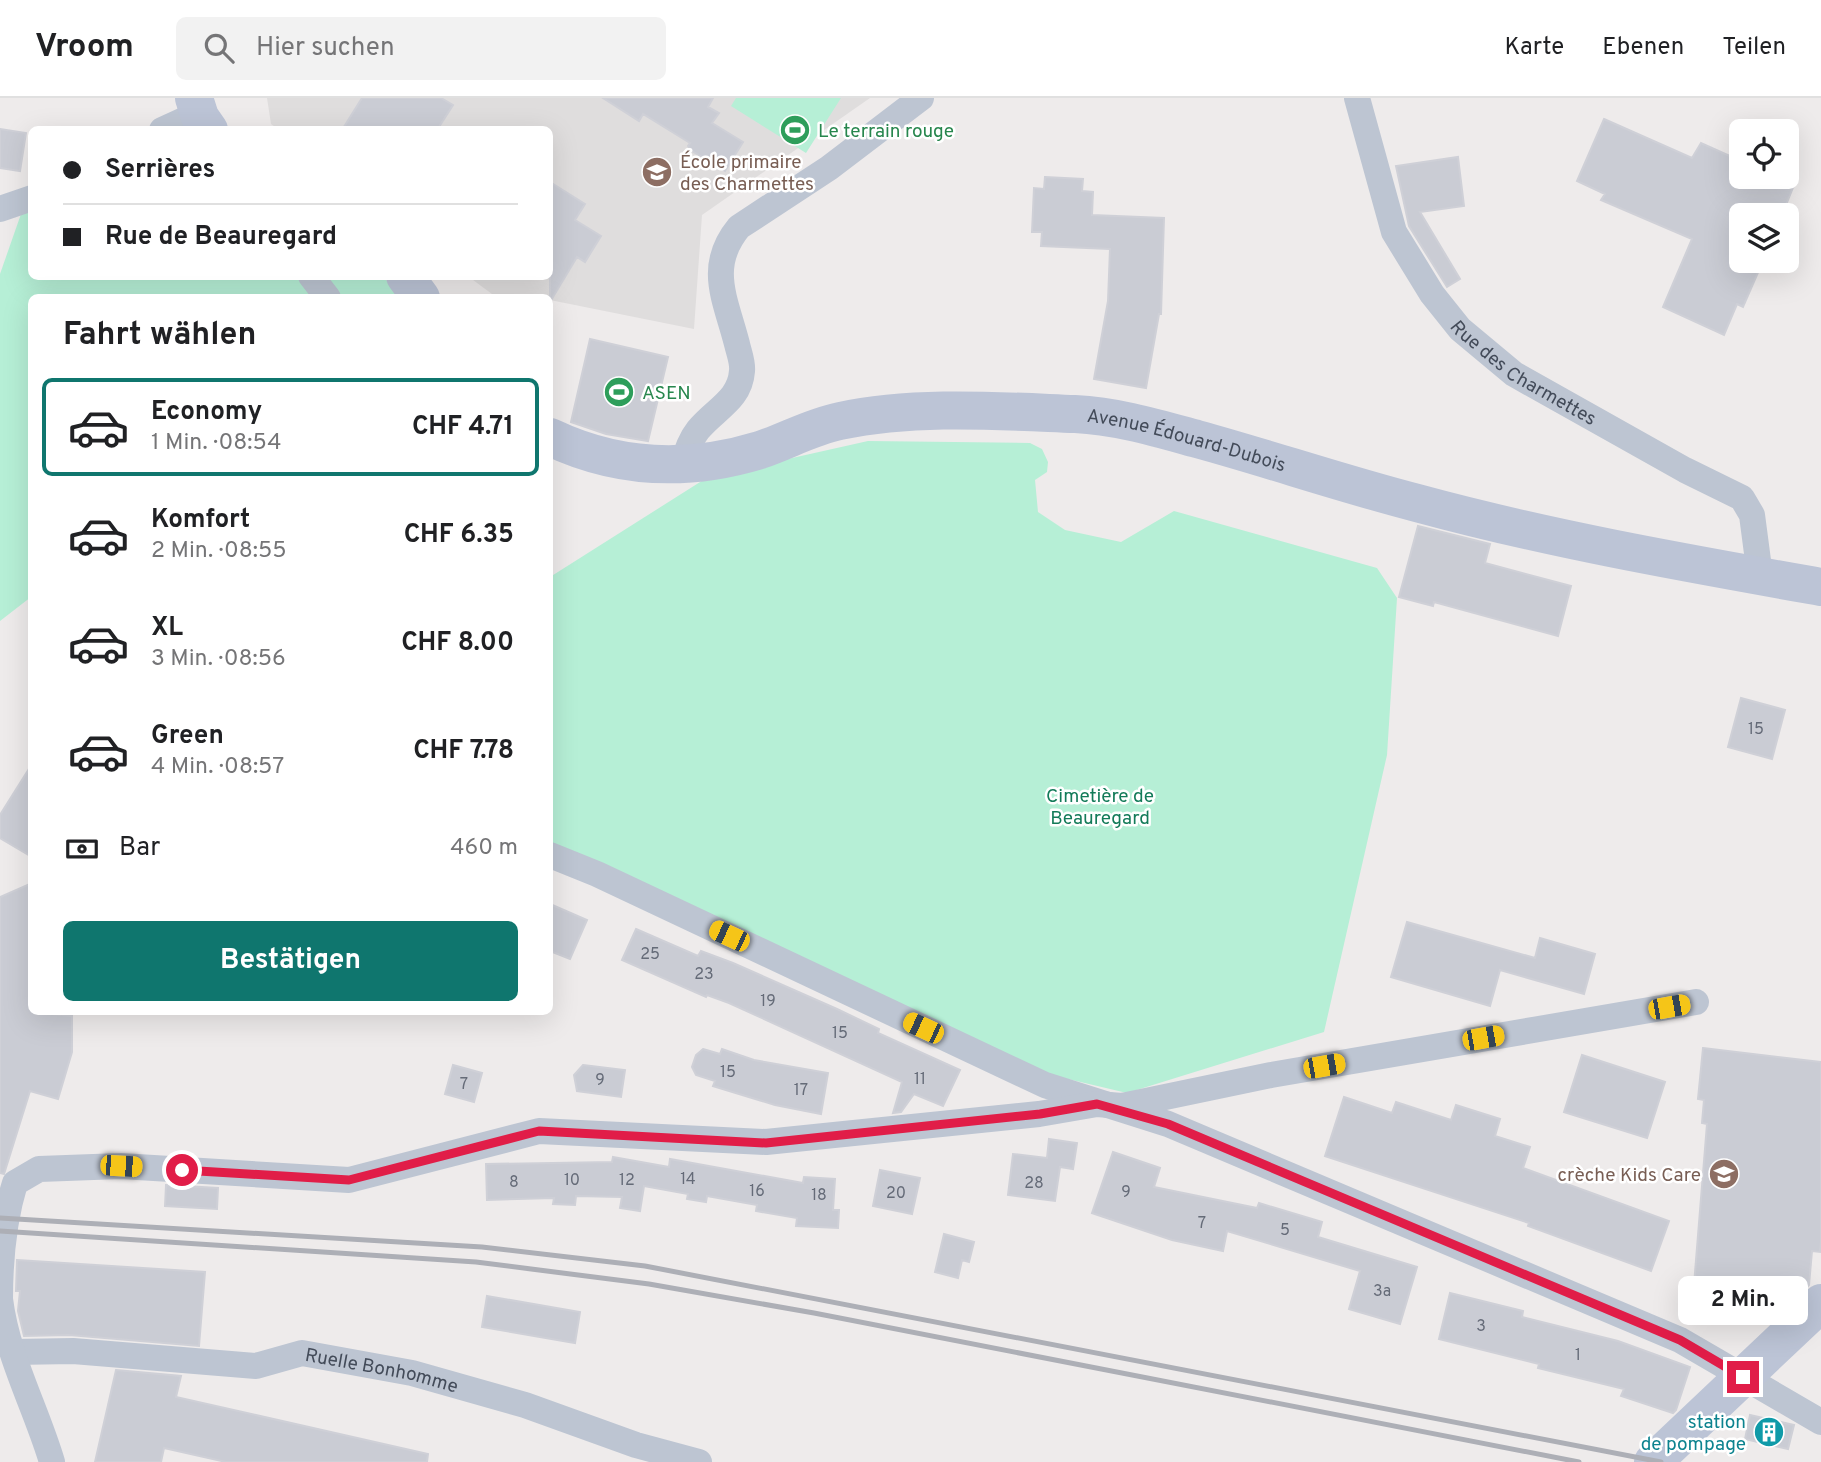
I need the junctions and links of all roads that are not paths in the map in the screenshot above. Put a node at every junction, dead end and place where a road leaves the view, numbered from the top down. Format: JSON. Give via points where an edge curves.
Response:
{"nodes":[{"id":1,"x":921,"y":98,"type":"edge"},
{"id":2,"x":1357,"y":98,"type":"edge"},
{"id":3,"x":201,"y":115,"type":"edge"},
{"id":4,"x":171,"y":126,"type":"edge"},
{"id":5,"x":28,"y":199,"type":"edge"},
{"id":6,"x":0,"y":209,"type":"edge"},
{"id":7,"x":314,"y":280,"type":"edge"},
{"id":8,"x":325,"y":294,"type":"edge"},
{"id":9,"x":553,"y":438,"type":"edge"},
{"id":10,"x":683,"y":464,"type":"junction"},
{"id":11,"x":1760,"y":576,"type":"junction"},
{"id":12,"x":1821,"y":587,"type":"edge"},
{"id":13,"x":553,"y":856,"type":"edge"},
{"id":14,"x":1696,"y":1002,"type":"dead end"},
{"id":15,"x":1097,"y":1104,"type":"junction"},
{"id":16,"x":1821,"y":1303,"type":"edge"},
{"id":17,"x":13,"y":1352,"type":"junction"},
{"id":18,"x":1743,"y":1377,"type":"junction"},
{"id":19,"x":1821,"y":1422,"type":"edge"},
{"id":20,"x":52,"y":1462,"type":"edge"},
{"id":21,"x":699,"y":1462,"type":"edge"},
{"id":22,"x":1653,"y":1462,"type":"edge"}],
"edges":[{"from":1,"to":10,"type":"street","via":[[727,240],[719,280],[743,368],[739,387],[697,431]]},
{"from":2,"to":11,"type":"street","name":"Rue des Charmettes","via":[[1394,232],[1460,329],[1514,374],[1742,498],[1752,515]]},
{"from":3,"to":4,"type":"street"},
{"from":5,"to":6,"type":"street"},
{"from":7,"to":8,"type":"street"},
{"from":9,"to":10,"type":"street","name":"Avenue Édouard-Dubois","via":[[621,461]]},
{"from":10,"to":11,"type":"street","name":"Avenue Édouard-Dubois","via":[[761,450],[840,421],[890,414],[1105,416],[1418,504]]},
{"from":11,"to":12,"type":"street","name":"Avenue Édouard-Dubois"},
{"from":13,"to":15,"type":"street"},
{"from":14,"to":15,"type":"street","via":[[1271,1075],[1153,1101]]},
{"from":15,"to":17,"type":"street","via":[[766,1143],[539,1131],[349,1180],[121,1166],[39,1169],[15,1183],[4,1219],[0,1298]]},
{"from":15,"to":18,"type":"street","via":[[1168,1124],[1667,1335]]},
{"from":16,"to":18,"type":"street"},
{"from":17,"to":20,"type":"street"},
{"from":17,"to":21,"type":"street","name":"Ruelle Bonhomme","via":[[73,1350],[256,1366],[302,1353],[412,1373]]},
{"from":18,"to":19,"type":"street"},
{"from":18,"to":22,"type":"street"}]}
